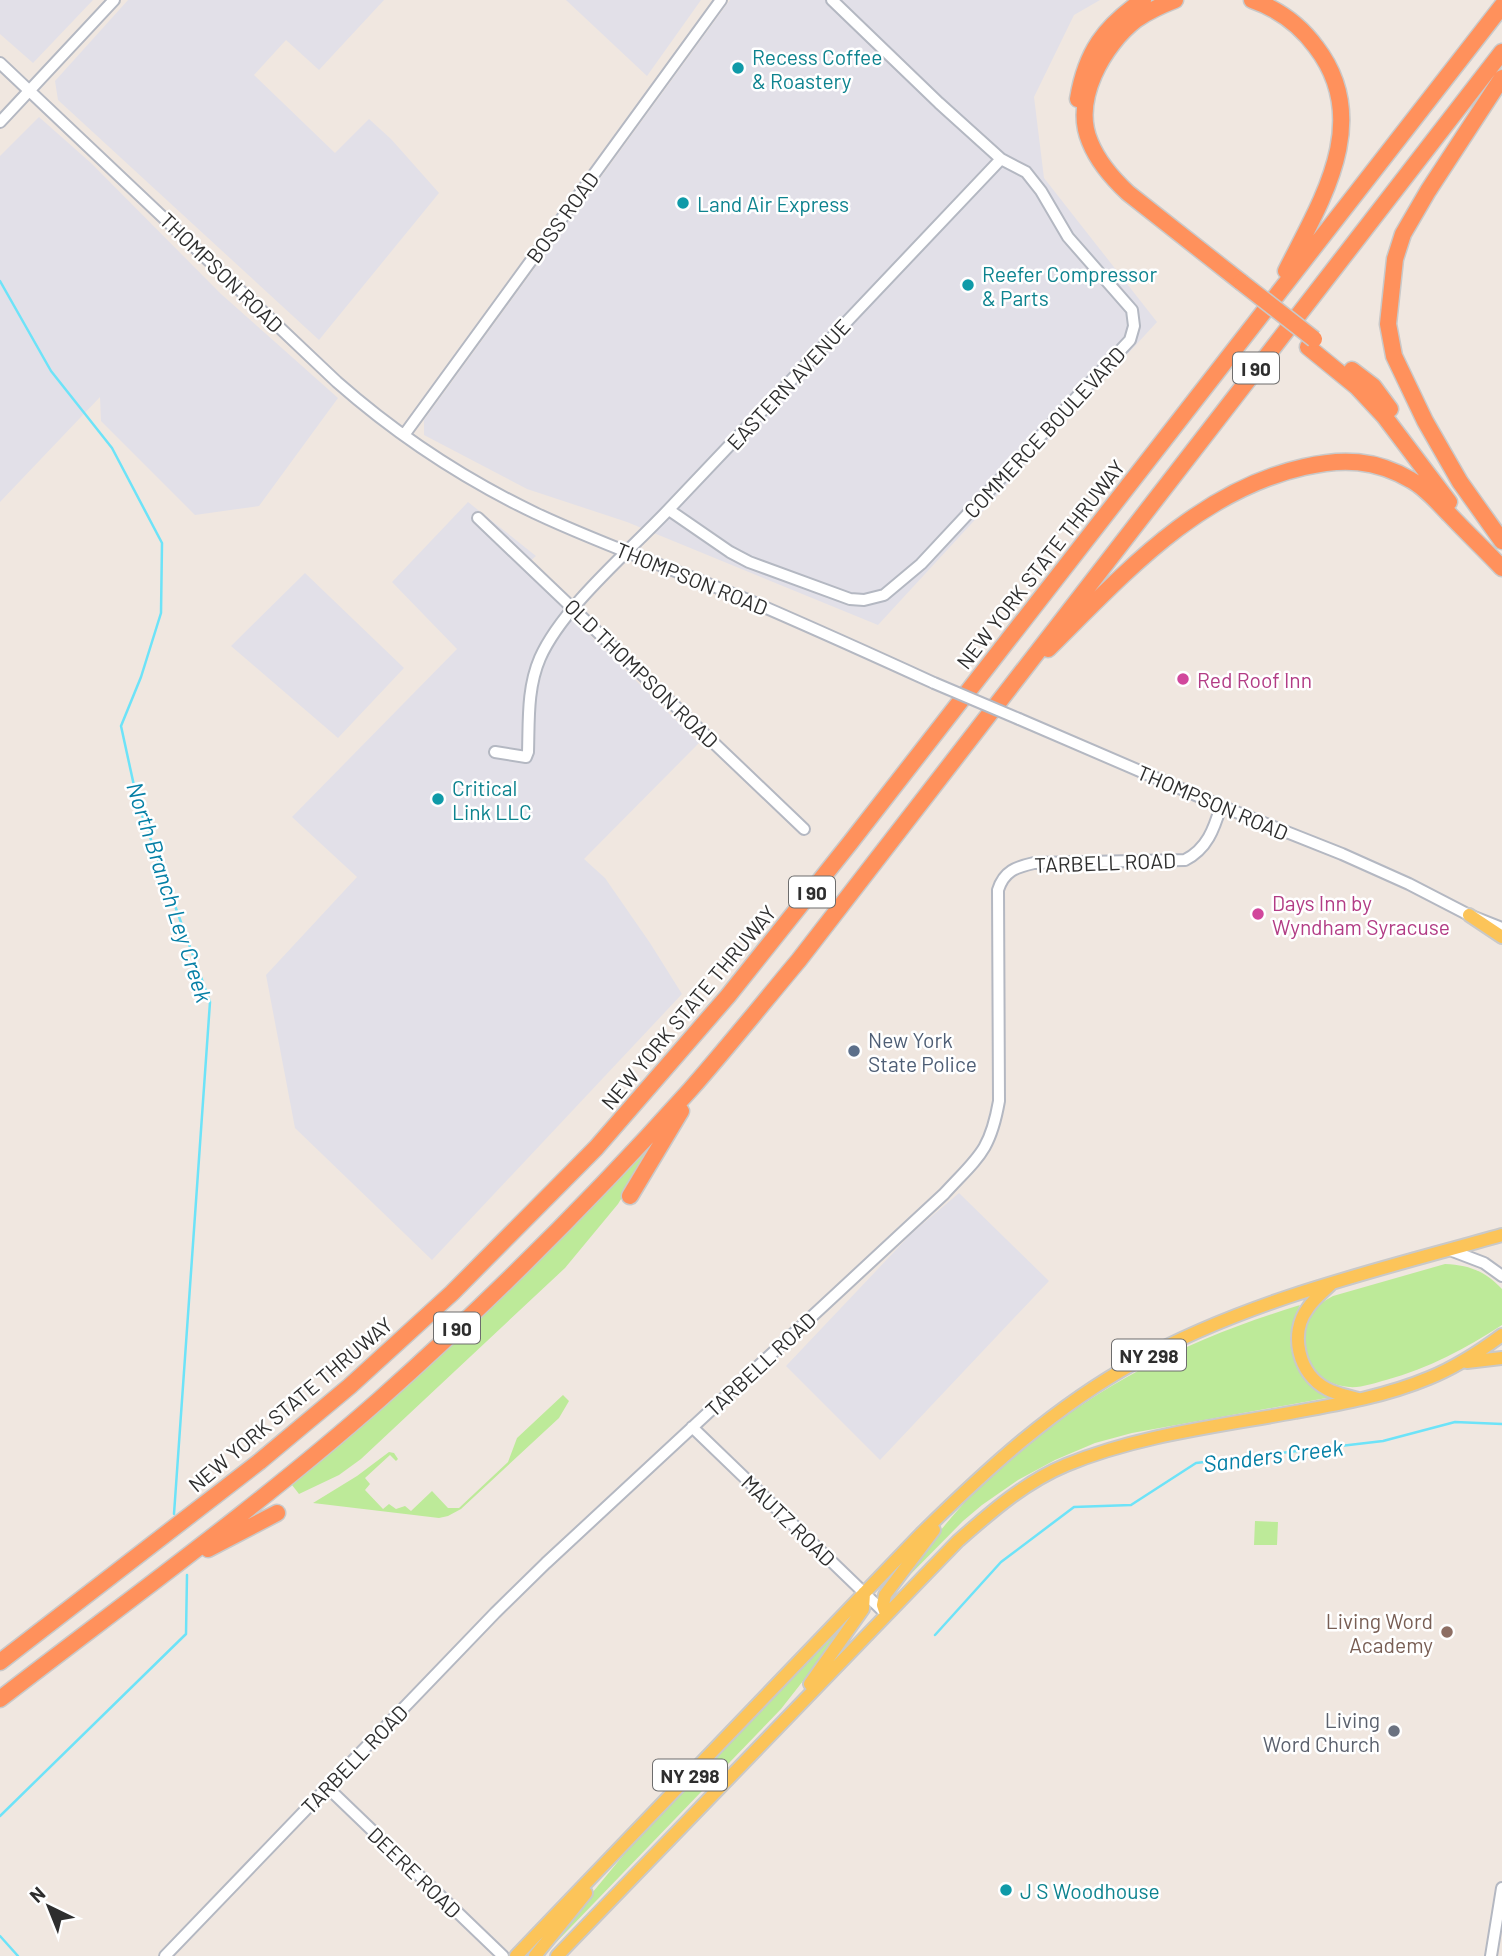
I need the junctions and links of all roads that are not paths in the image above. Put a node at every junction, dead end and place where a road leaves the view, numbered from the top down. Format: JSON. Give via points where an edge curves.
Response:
{"nodes":[{"id":1,"x":114,"y":0,"type":"edge"},
{"id":2,"x":721,"y":0,"type":"edge"},
{"id":3,"x":832,"y":0,"type":"edge"},
{"id":4,"x":1143,"y":0,"type":"edge"},
{"id":5,"x":1175,"y":0,"type":"edge"},
{"id":6,"x":1252,"y":0,"type":"edge"},
{"id":7,"x":1502,"y":6,"type":"edge"},
{"id":8,"x":1502,"y":52,"type":"edge"},
{"id":9,"x":0,"y":63,"type":"edge"},
{"id":10,"x":1502,"y":78,"type":"edge"},
{"id":11,"x":29,"y":91,"type":"junction"},
{"id":12,"x":0,"y":122,"type":"edge"},
{"id":13,"x":1001,"y":159,"type":"junction"},
{"id":14,"x":1238,"y":286,"type":"junction"},
{"id":15,"x":1272,"y":300,"type":"junction"},
{"id":16,"x":1311,"y":343,"type":"junction"},
{"id":17,"x":404,"y":435,"type":"junction"},
{"id":18,"x":669,"y":510,"type":"junction"},
{"id":19,"x":478,"y":518,"type":"dead end"},
{"id":20,"x":1502,"y":544,"type":"edge"},
{"id":21,"x":628,"y":552,"type":"junction"},
{"id":22,"x":1502,"y":567,"type":"edge"},
{"id":23,"x":574,"y":607,"type":"junction"},
{"id":24,"x":1012,"y":684,"type":"junction"},
{"id":25,"x":495,"y":752,"type":"dead end"},
{"id":26,"x":1221,"y":806,"type":"junction"},
{"id":27,"x":804,"y":829,"type":"dead end"},
{"id":28,"x":1469,"y":915,"type":"junction"},
{"id":29,"x":1499,"y":925,"type":"edge"},
{"id":30,"x":1502,"y":937,"type":"edge"},
{"id":31,"x":712,"y":1065,"type":"junction"},
{"id":32,"x":630,"y":1196,"type":"dead end"},
{"id":33,"x":1502,"y":1236,"type":"edge"},
{"id":34,"x":1450,"y":1250,"type":"junction"},
{"id":35,"x":1502,"y":1276,"type":"edge"},
{"id":36,"x":1331,"y":1284,"type":"junction"},
{"id":37,"x":1502,"y":1335,"type":"edge"},
{"id":38,"x":1502,"y":1358,"type":"edge"},
{"id":39,"x":1460,"y":1363,"type":"junction"},
{"id":40,"x":1361,"y":1399,"type":"junction"},
{"id":41,"x":692,"y":1427,"type":"junction"},
{"id":42,"x":967,"y":1489,"type":"junction"},
{"id":43,"x":277,"y":1513,"type":"dead end"},
{"id":44,"x":177,"y":1563,"type":"junction"},
{"id":45,"x":864,"y":1593,"type":"junction"},
{"id":46,"x":886,"y":1614,"type":"junction"},
{"id":47,"x":0,"y":1662,"type":"edge"},
{"id":48,"x":0,"y":1699,"type":"edge"},
{"id":49,"x":785,"y":1719,"type":"junction"},
{"id":50,"x":327,"y":1787,"type":"junction"},
{"id":51,"x":618,"y":1850,"type":"junction"},
{"id":52,"x":1502,"y":1888,"type":"edge"},
{"id":53,"x":165,"y":1956,"type":"edge"},
{"id":54,"x":503,"y":1956,"type":"edge"},
{"id":55,"x":516,"y":1956,"type":"edge"},
{"id":56,"x":535,"y":1956,"type":"edge"},
{"id":57,"x":557,"y":1956,"type":"edge"},
{"id":58,"x":1491,"y":1956,"type":"edge"}],
"edges":[{"from":1,"to":11,"type":"street"},
{"from":2,"to":17,"type":"street","name":"BOSS ROAD"},
{"from":3,"to":13,"type":"street","name":"COMMERCE BOULEVARD"},
{"from":4,"to":14,"type":"highway","via":[[1120,16],[1091,52],[1075,111],[1079,134],[1088,159],[1111,192]]},
{"from":5,"to":14,"type":"highway","via":[[1138,18],[1109,47],[1089,89],[1085,124],[1089,142],[1114,180]]},
{"from":6,"to":15,"type":"highway","via":[[1285,16],[1307,35],[1332,72],[1342,118],[1333,172]]},
{"from":7,"to":15,"type":"highway","name":"NEW YORK STATE THRUWAY","number":"I 90"},
{"from":8,"to":24,"type":"highway","number":"I 90"},
{"from":9,"to":11,"type":"street","name":"THOMPSON ROAD"},
{"from":10,"to":20,"type":"highway","via":[[1403,234],[1395,259],[1388,324],[1395,356],[1425,421]]},
{"from":11,"to":12,"type":"street"},
{"from":11,"to":17,"type":"street","name":"THOMPSON ROAD","via":[[337,382]]},
{"from":13,"to":18,"type":"street","name":"EASTERN AVENUE"},
{"from":13,"to":18,"type":"street","name":"COMMERCE BOULEVARD","via":[[1026,172],[1068,237],[1128,303],[1134,326],[1130,340],[921,564],[884,595],[850,599],[749,562]]},
{"from":14,"to":16,"type":"highway"},
{"from":15,"to":47,"type":"highway","name":"NEW YORK STATE THRUWAY","number":"I 90","via":[[746,974],[596,1148],[452,1293],[350,1386]]},
{"from":16,"to":20,"type":"highway","via":[[1373,386],[1448,484]]},
{"from":16,"to":22,"type":"highway","via":[[1384,416]]},
{"from":17,"to":21,"type":"street","name":"THOMPSON ROAD","via":[[535,513]]},
{"from":18,"to":21,"type":"street","name":"EASTERN AVENUE"},
{"from":19,"to":23,"type":"street","name":"OLD THOMPSON ROAD"},
{"from":21,"to":23,"type":"street","name":"EASTERN AVENUE"},
{"from":21,"to":26,"type":"street","name":"THOMPSON ROAD","bridge":true},
{"from":22,"to":24,"type":"highway","via":[[1429,495],[1385,467],[1349,460],[1282,471],[1244,487],[1172,531]]},
{"from":23,"to":25,"type":"street","name":"EASTERN AVENUE","via":[[540,659],[529,704],[526,757]]},
{"from":23,"to":27,"type":"street","name":"OLD THOMPSON ROAD"},
{"from":24,"to":31,"type":"highway","number":"I 90"},
{"from":26,"to":28,"type":"street","name":"THOMPSON ROAD","via":[[1342,854]]},
{"from":26,"to":41,"type":"street","name":"TARBELL ROAD","via":[[1205,845],[1185,860],[1034,863],[1010,870],[1004,877],[998,890],[999,1101],[984,1152]]},
{"from":28,"to":29,"type":"street","name":"THOMPSON ROAD"},
{"from":28,"to":30,"type":"main road"},
{"from":31,"to":32,"type":"highway"},
{"from":31,"to":44,"type":"highway","number":"I 90","via":[[466,1320],[300,1467]]},
{"from":33,"to":34,"type":"main road","number":"NY 298"},
{"from":34,"to":35,"type":"street","via":[[1484,1263]]},
{"from":34,"to":36,"type":"main road","number":"NY 298"},
{"from":36,"to":40,"type":"main road","via":[[1307,1308],[1299,1324],[1300,1357],[1325,1388]]},
{"from":36,"to":42,"type":"main road","number":"NY 298","via":[[1250,1310],[1136,1362],[1046,1421]]},
{"from":37,"to":39,"type":"main road","number":"NY 298"},
{"from":38,"to":39,"type":"main road"},
{"from":39,"to":40,"type":"main road","number":"NY 298","via":[[1405,1388]]},
{"from":40,"to":46,"type":"main road","number":"NY 298","via":[[1118,1446],[1066,1465],[995,1508]]},
{"from":41,"to":45,"type":"street","name":"MAUTZ ROAD"},
{"from":41,"to":50,"type":"street","name":"TARBELL ROAD","via":[[502,1606]]},
{"from":42,"to":45,"type":"main road","number":"NY 298"},
{"from":42,"to":46,"type":"main road","via":[[885,1595]]},
{"from":43,"to":44,"type":"highway"},
{"from":44,"to":48,"type":"highway","number":"I 90"},
{"from":45,"to":46,"type":"street","name":"MAUTZ ROAD"},
{"from":45,"to":49,"type":"main road","via":[[863,1609]]},
{"from":45,"to":51,"type":"main road","number":"NY 298"},
{"from":46,"to":49,"type":"main road","number":"NY 298"},
{"from":49,"to":57,"type":"main road","number":"NY 298"},
{"from":50,"to":53,"type":"street","name":"TARBELL ROAD"},
{"from":50,"to":54,"type":"street","name":"DEERE ROAD"},
{"from":51,"to":55,"type":"main road","number":"NY 298"},
{"from":51,"to":56,"type":"main road"},
{"from":52,"to":58,"type":"street"}]}
